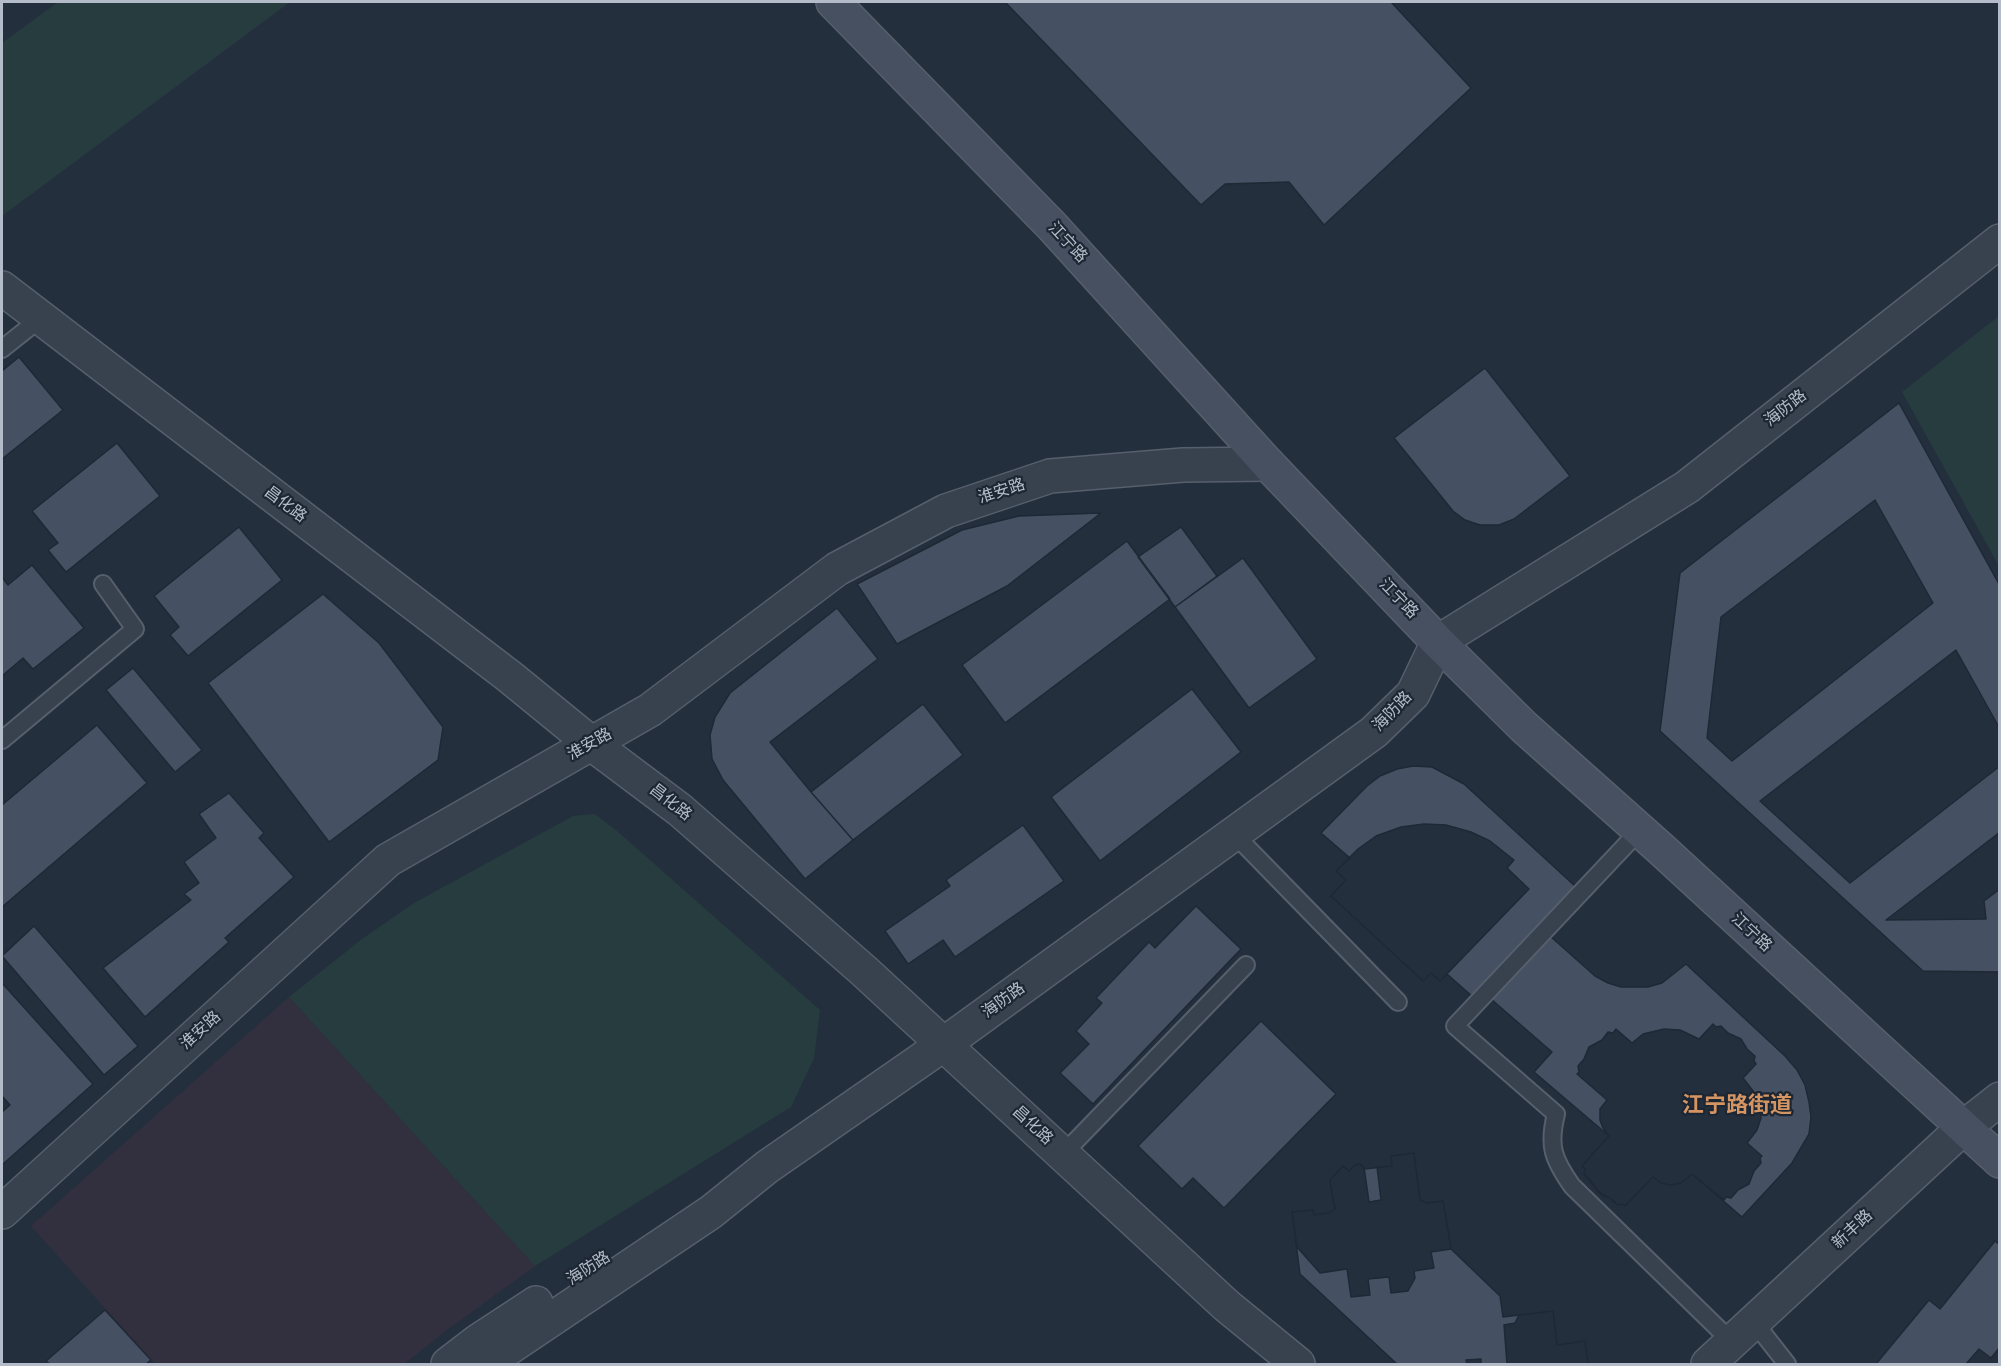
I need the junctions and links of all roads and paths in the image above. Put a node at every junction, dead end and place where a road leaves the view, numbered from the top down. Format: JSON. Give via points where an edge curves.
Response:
{"nodes":[{"id":1,"x":833,"y":2,"type":"edge"},
{"id":2,"x":2000,"y":242,"type":"edge"},
{"id":3,"x":2,"y":288,"type":"edge"},
{"id":4,"x":40,"y":318,"type":"junction"},
{"id":5,"x":2,"y":349,"type":"edge"},
{"id":6,"x":1268,"y":464,"type":"junction"},
{"id":7,"x":103,"y":584,"type":"dead end"},
{"id":8,"x":1438,"y":642,"type":"junction"},
{"id":9,"x":2,"y":740,"type":"edge"},
{"id":10,"x":592,"y":744,"type":"junction"},
{"id":11,"x":1640,"y":830,"type":"junction"},
{"id":12,"x":1234,"y":834,"type":"junction"},
{"id":13,"x":1246,"y":965,"type":"dead end"},
{"id":14,"x":1398,"y":1002,"type":"dead end"},
{"id":15,"x":944,"y":1044,"type":"junction"},
{"id":16,"x":2000,"y":1099,"type":"edge"},
{"id":17,"x":1963,"y":1128,"type":"junction"},
{"id":18,"x":1063,"y":1154,"type":"junction"},
{"id":19,"x":2000,"y":1161,"type":"edge"},
{"id":20,"x":767,"y":1167,"type":"junction"},
{"id":21,"x":2,"y":1212,"type":"edge"},
{"id":22,"x":1743,"y":1332,"type":"junction"},
{"id":23,"x":448,"y":1365,"type":"edge"},
{"id":24,"x":485,"y":1365,"type":"edge"},
{"id":25,"x":1298,"y":1365,"type":"edge"},
{"id":26,"x":1708,"y":1365,"type":"edge"},
{"id":27,"x":1787,"y":1365,"type":"edge"}],
"edges":[{"from":1,"to":6,"type":"main road","name":"江宁路","via":[[1052,226]]},
{"from":2,"to":8,"type":"street","name":"海防路","via":[[1687,487]]},
{"from":3,"to":4,"type":"street","name":"昌化路"},
{"from":4,"to":5,"type":"lane"},
{"from":4,"to":10,"type":"street","name":"昌化路"},
{"from":6,"to":8,"type":"main road","name":"江宁路"},
{"from":6,"to":10,"type":"street","name":"淮安路","via":[[1183,465],[1050,476],[946,511],[837,569],[650,711]]},
{"from":7,"to":9,"type":"lane","via":[[135,629]]},
{"from":8,"to":11,"type":"main road","name":"江宁路","via":[[1524,727]]},
{"from":8,"to":12,"type":"street","name":"海防路","via":[[1413,694],[1374,732]]},
{"from":10,"to":15,"type":"street","name":"昌化路","via":[[680,810]]},
{"from":10,"to":21,"type":"street","name":"淮安路","via":[[388,860]]},
{"from":11,"to":17,"type":"main road","name":"江宁路"},
{"from":11,"to":22,"type":"lane","via":[[1455,1026],[1556,1114],[1552,1149],[1572,1186]]},
{"from":12,"to":14,"type":"lane"},
{"from":12,"to":15,"type":"street","name":"海防路"},
{"from":13,"to":18,"type":"lane"},
{"from":15,"to":18,"type":"street","name":"昌化路"},
{"from":15,"to":20,"type":"street","name":"海防路"},
{"from":16,"to":17,"type":"street","name":"新丰路"},
{"from":17,"to":19,"type":"main road","name":"江宁路"},
{"from":17,"to":22,"type":"street","name":"新丰路"},
{"from":18,"to":25,"type":"street","name":"昌化路","via":[[1227,1306]]},
{"from":20,"to":23,"type":"street","name":"海防路","via":[[689,1203],[478,1341]]},
{"from":20,"to":24,"type":"street","name":"海防路","via":[[711,1212]]},
{"from":22,"to":26,"type":"street","name":"新丰路"},
{"from":22,"to":27,"type":"lane"}]}
